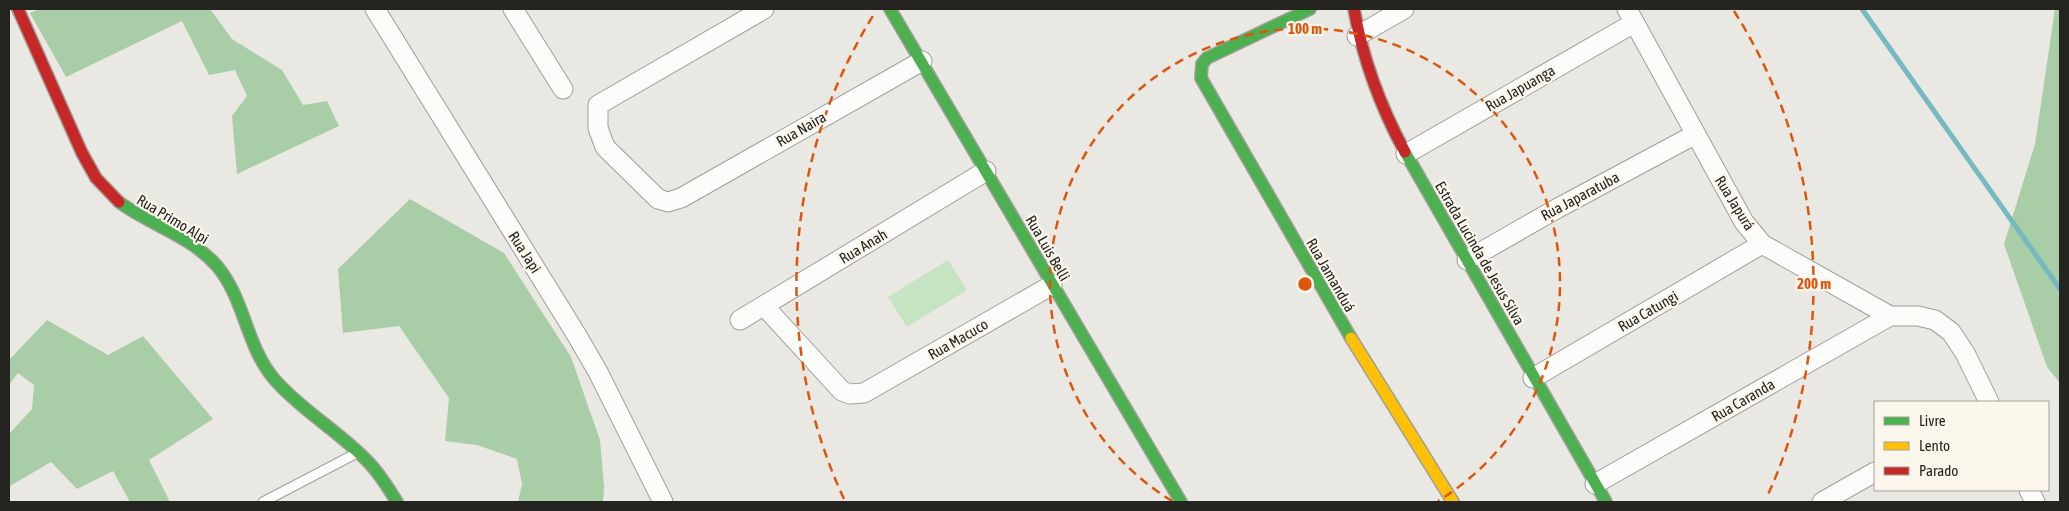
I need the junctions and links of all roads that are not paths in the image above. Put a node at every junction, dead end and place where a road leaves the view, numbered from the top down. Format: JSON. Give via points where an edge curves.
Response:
{"nodes":[{"id":1,"x":18,"y":9,"type":"edge"},
{"id":2,"x":375,"y":9,"type":"edge"},
{"id":3,"x":513,"y":9,"type":"edge"},
{"id":4,"x":764,"y":9,"type":"edge"},
{"id":5,"x":890,"y":9,"type":"edge"},
{"id":6,"x":1310,"y":9,"type":"edge"},
{"id":7,"x":1354,"y":9,"type":"edge"},
{"id":8,"x":1404,"y":9,"type":"edge"},
{"id":9,"x":1630,"y":16,"type":"edge"},
{"id":10,"x":1357,"y":36,"type":"junction"},
{"id":11,"x":922,"y":61,"type":"junction"},
{"id":12,"x":563,"y":89,"type":"dead end"},
{"id":13,"x":1694,"y":135,"type":"junction"},
{"id":14,"x":1406,"y":154,"type":"junction"},
{"id":15,"x":986,"y":171,"type":"junction"},
{"id":16,"x":1762,"y":244,"type":"junction"},
{"id":17,"x":1467,"y":260,"type":"junction"},
{"id":18,"x":1052,"y":285,"type":"junction"},
{"id":19,"x":764,"y":306,"type":"junction"},
{"id":20,"x":1890,"y":316,"type":"junction"},
{"id":21,"x":740,"y":320,"type":"dead end"},
{"id":22,"x":1533,"y":378,"type":"junction"},
{"id":23,"x":1989,"y":401,"type":"edge"},
{"id":24,"x":360,"y":452,"type":"junction"},
{"id":25,"x":1874,"y":473,"type":"edge"},
{"id":26,"x":1595,"y":484,"type":"junction"},
{"id":27,"x":263,"y":502,"type":"edge"},
{"id":28,"x":396,"y":502,"type":"edge"},
{"id":29,"x":663,"y":502,"type":"edge"},
{"id":30,"x":1181,"y":502,"type":"edge"},
{"id":31,"x":1453,"y":502,"type":"edge"},
{"id":32,"x":1606,"y":502,"type":"edge"},
{"id":33,"x":1822,"y":502,"type":"edge"}],
"edges":[{"from":1,"to":24,"type":"street","name":"Rua Primo Alpi","via":[[80,150],[110,195],[199,250],[216,265],[228,282],[257,354],[270,376],[286,393]]},
{"from":2,"to":29,"type":"street","name":"Rua Japi","via":[[572,327]]},
{"from":3,"to":12,"type":"street"},
{"from":4,"to":11,"type":"street","name":"Rua Naira","via":[[598,105],[598,128],[605,147],[658,199],[668,202],[681,198]]},
{"from":5,"to":11,"type":"street","name":"Rua Luis Belli"},
{"from":6,"to":31,"type":"street","name":"Rua Jamanduá","via":[[1207,58],[1202,64],[1201,78],[1342,323]]},
{"from":7,"to":10,"type":"street","name":"Estrada Lucinda de Jesus Silva"},
{"from":8,"to":10,"type":"street"},
{"from":9,"to":13,"type":"street","name":"Rua Japurá"},
{"from":9,"to":14,"type":"street","name":"Rua Japuanga"},
{"from":10,"to":14,"type":"street","name":"Estrada Lucinda de Jesus Silva","via":[[1371,81]]},
{"from":11,"to":15,"type":"street","name":"Rua Luis Belli"},
{"from":13,"to":16,"type":"street","name":"Rua Japurá","via":[[1744,222]]},
{"from":13,"to":17,"type":"street","name":"Rua Japaratuba"},
{"from":14,"to":17,"type":"street","name":"Estrada Lucinda de Jesus Silva"},
{"from":15,"to":18,"type":"street","name":"Rua Luis Belli"},
{"from":15,"to":19,"type":"street","name":"Rua Anah"},
{"from":16,"to":20,"type":"street","name":"Rua Japurá"},
{"from":16,"to":22,"type":"street","name":"Rua Catungi"},
{"from":17,"to":22,"type":"street","name":"Estrada Lucinda de Jesus Silva"},
{"from":18,"to":19,"type":"street","name":"Rua Macuco","via":[[864,392],[850,394],[842,391]]},
{"from":18,"to":30,"type":"street","name":"Rua Luis Belli"},
{"from":19,"to":21,"type":"street","name":"Rua Anah"},
{"from":20,"to":23,"type":"street","name":"Rua Japurá","via":[[1935,320],[1951,332]]},
{"from":20,"to":26,"type":"street","name":"Rua Caranda"},
{"from":22,"to":26,"type":"street","name":"Estrada Lucinda de Jesus Silva"},
{"from":24,"to":27,"type":"lane"},
{"from":24,"to":28,"type":"street","name":"Rua Primo Alpi","via":[[386,482]]},
{"from":25,"to":33,"type":"street"},
{"from":26,"to":32,"type":"street","name":"Estrada Lucinda de Jesus Silva"}]}
